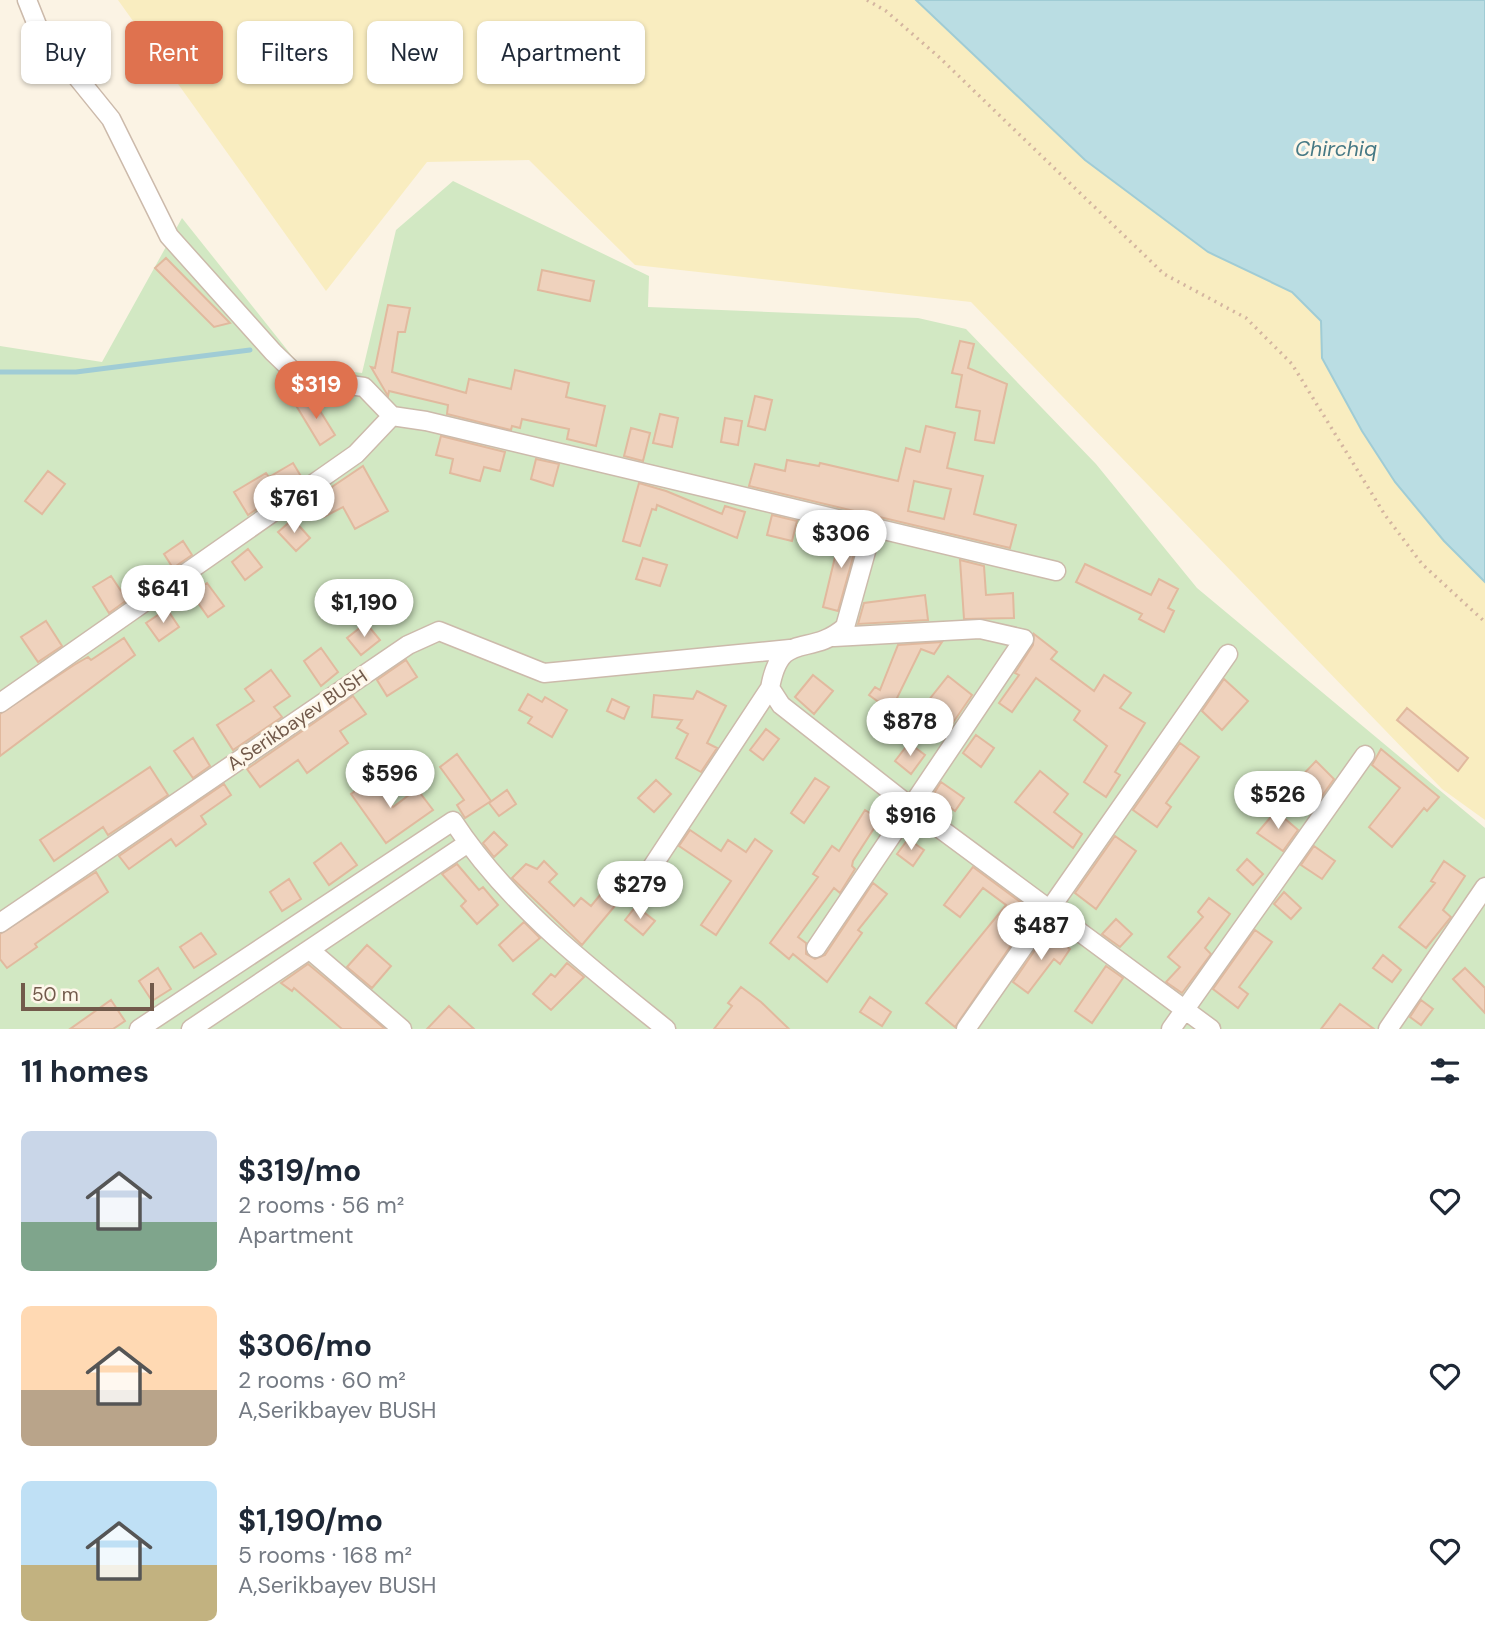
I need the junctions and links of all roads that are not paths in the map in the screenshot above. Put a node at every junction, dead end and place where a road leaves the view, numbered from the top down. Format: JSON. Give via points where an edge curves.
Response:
{"nodes":[{"id":1,"x":27,"y":0,"type":"edge"},
{"id":2,"x":392,"y":416,"type":"junction"},
{"id":3,"x":873,"y":530,"type":"junction"},
{"id":4,"x":1056,"y":571,"type":"dead end"},
{"id":5,"x":834,"y":637,"type":"junction"},
{"id":6,"x":790,"y":649,"type":"junction"},
{"id":7,"x":1228,"y":654,"type":"dead end"},
{"id":8,"x":771,"y":688,"type":"junction"},
{"id":9,"x":0,"y":703,"type":"edge"},
{"id":10,"x":1365,"y":755,"type":"dead end"},
{"id":11,"x":911,"y":807,"type":"junction"},
{"id":12,"x":468,"y":843,"type":"junction"},
{"id":13,"x":648,"y":873,"type":"dead end"},
{"id":14,"x":1485,"y":887,"type":"edge"},
{"id":15,"x":1049,"y":910,"type":"junction"},
{"id":16,"x":0,"y":923,"type":"edge"},
{"id":17,"x":816,"y":948,"type":"dead end"},
{"id":18,"x":310,"y":950,"type":"junction"},
{"id":19,"x":1185,"y":1010,"type":"junction"},
{"id":20,"x":139,"y":1029,"type":"edge"},
{"id":21,"x":191,"y":1029,"type":"edge"},
{"id":22,"x":402,"y":1029,"type":"edge"},
{"id":23,"x":666,"y":1029,"type":"edge"},
{"id":24,"x":966,"y":1029,"type":"edge"},
{"id":25,"x":1171,"y":1029,"type":"edge"},
{"id":26,"x":1211,"y":1029,"type":"edge"},
{"id":27,"x":1388,"y":1029,"type":"edge"}],
"edges":[{"from":1,"to":2,"type":"street","via":[[39,30],[111,120],[169,236],[300,378],[364,387]]},
{"from":2,"to":3,"type":"street"},
{"from":2,"to":9,"type":"street","via":[[356,454]]},
{"from":3,"to":4,"type":"street"},
{"from":3,"to":5,"type":"street","via":[[845,627]]},
{"from":5,"to":6,"type":"street","name":"A,Serikbayev BUSH"},
{"from":5,"to":11,"type":"street","name":"A,Serikbayev BUSH","via":[[980,629],[1024,639]]},
{"from":6,"to":8,"type":"street","via":[[777,660]]},
{"from":6,"to":16,"type":"street","name":"A,Serikbayev BUSH","via":[[544,673],[439,631],[408,645]]},
{"from":7,"to":15,"type":"street"},
{"from":8,"to":11,"type":"street","via":[[781,705]]},
{"from":8,"to":13,"type":"street"},
{"from":10,"to":19,"type":"street"},
{"from":11,"to":15,"type":"street"},
{"from":11,"to":17,"type":"street"},
{"from":12,"to":18,"type":"street"},
{"from":12,"to":20,"type":"street","via":[[453,821]]},
{"from":12,"to":23,"type":"street","via":[[559,943]]},
{"from":14,"to":27,"type":"street"},
{"from":15,"to":19,"type":"street"},
{"from":15,"to":24,"type":"street"},
{"from":18,"to":21,"type":"street"},
{"from":18,"to":22,"type":"street"},
{"from":19,"to":25,"type":"street"},
{"from":19,"to":26,"type":"street"}]}
